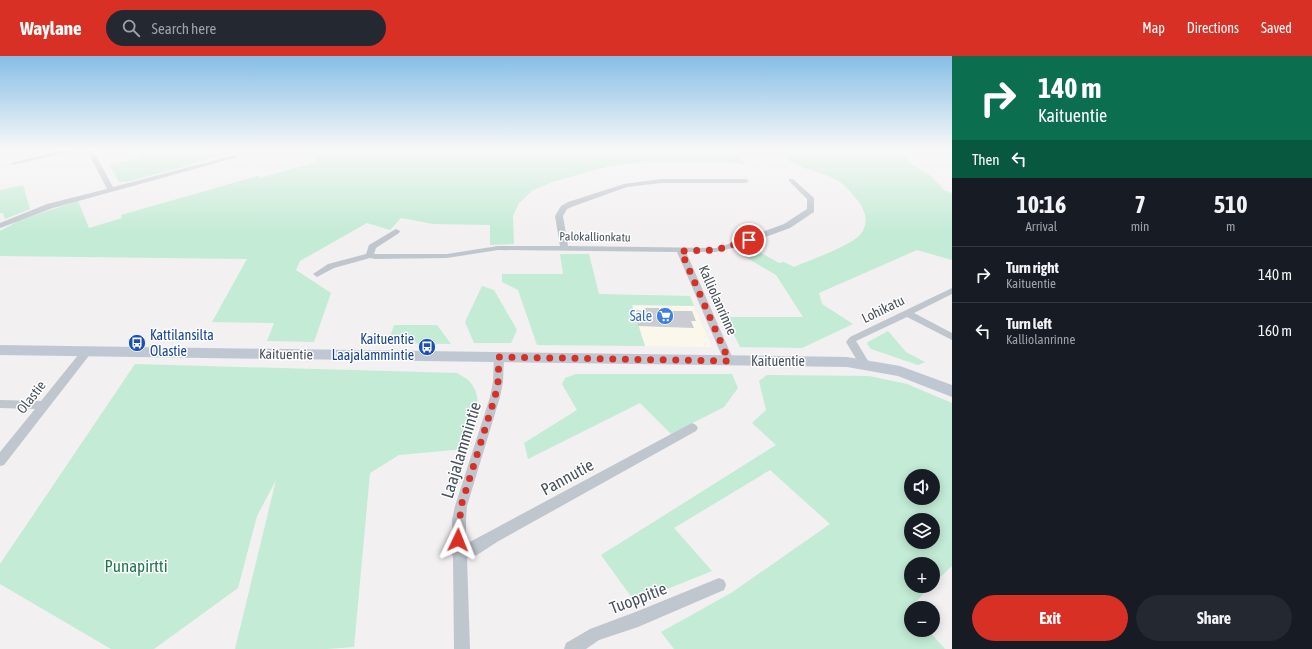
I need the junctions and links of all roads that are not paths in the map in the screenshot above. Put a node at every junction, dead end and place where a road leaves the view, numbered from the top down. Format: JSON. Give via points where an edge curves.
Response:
{"nodes":[{"id":1,"x":104,"y":178,"type":"edge"},
{"id":2,"x":154,"y":178,"type":"edge"},
{"id":3,"x":791,"y":180,"type":"dead end"},
{"id":4,"x":746,"y":181,"type":"dead end"},
{"id":5,"x":110,"y":189,"type":"junction"},
{"id":6,"x":0,"y":226,"type":"edge"},
{"id":7,"x":396,"y":231,"type":"dead end"},
{"id":8,"x":564,"y":249,"type":"junction"},
{"id":9,"x":681,"y":251,"type":"junction"},
{"id":10,"x":370,"y":255,"type":"junction"},
{"id":11,"x":317,"y":274,"type":"dead end"},
{"id":12,"x":952,"y":291,"type":"edge"},
{"id":13,"x":907,"y":313,"type":"junction"},
{"id":14,"x":952,"y":337,"type":"edge"},
{"id":15,"x":0,"y":350,"type":"edge"},
{"id":16,"x":87,"y":351,"type":"junction"},
{"id":17,"x":499,"y":357,"type":"junction"},
{"id":18,"x":729,"y":361,"type":"junction"},
{"id":19,"x":865,"y":364,"type":"junction"},
{"id":20,"x":952,"y":391,"type":"edge"},
{"id":21,"x":0,"y":404,"type":"edge"},
{"id":22,"x":44,"y":405,"type":"junction"},
{"id":23,"x":692,"y":428,"type":"dead end"},
{"id":24,"x":0,"y":461,"type":"edge"},
{"id":25,"x":458,"y":553,"type":"junction"},
{"id":26,"x":719,"y":585,"type":"dead end"},
{"id":27,"x":462,"y":649,"type":"edge"},
{"id":28,"x":572,"y":649,"type":"edge"}],
"edges":[{"from":1,"to":5,"type":"street"},
{"from":2,"to":5,"type":"street"},
{"from":3,"to":9,"type":"street","name":"Palokallionkatu","via":[[810,198],[811,210],[787,226],[716,250]]},
{"from":4,"to":8,"type":"street","via":[[661,181],[626,185],[571,204],[564,208],[559,216]]},
{"from":5,"to":6,"type":"street","via":[[50,206]]},
{"from":7,"to":10,"type":"street","via":[[372,247]]},
{"from":8,"to":9,"type":"street","name":"Palokallionkatu"},
{"from":8,"to":10,"type":"street","name":"Palokallionkatu","via":[[498,248],[447,256]]},
{"from":9,"to":18,"type":"street","name":"Kalliolanrinne"},
{"from":10,"to":11,"type":"street","via":[[331,266]]},
{"from":12,"to":13,"type":"street","name":"Lohikatu"},
{"from":13,"to":14,"type":"street"},
{"from":13,"to":19,"type":"street","name":"Lohikatu","via":[[853,339],[852,346]]},
{"from":15,"to":16,"type":"street","name":"Kaituentie"},
{"from":16,"to":17,"type":"street","name":"Kaituentie"},
{"from":16,"to":22,"type":"street","name":"Olastie"},
{"from":17,"to":18,"type":"street","name":"Kaituentie"},
{"from":17,"to":25,"type":"street","name":"Laajalammintie","via":[[495,397],[461,506]]},
{"from":18,"to":19,"type":"street","name":"Kaituentie"},
{"from":19,"to":20,"type":"street","name":"Kaituentie","via":[[900,371]]},
{"from":21,"to":22,"type":"street"},
{"from":22,"to":24,"type":"street","name":"Olastie"},
{"from":23,"to":25,"type":"street","name":"Pannutie","via":[[472,550]]},
{"from":25,"to":27,"type":"street","name":"Laajalammintie"},
{"from":26,"to":28,"type":"street","name":"Tuoppitie","via":[[638,619],[594,634]]}]}
